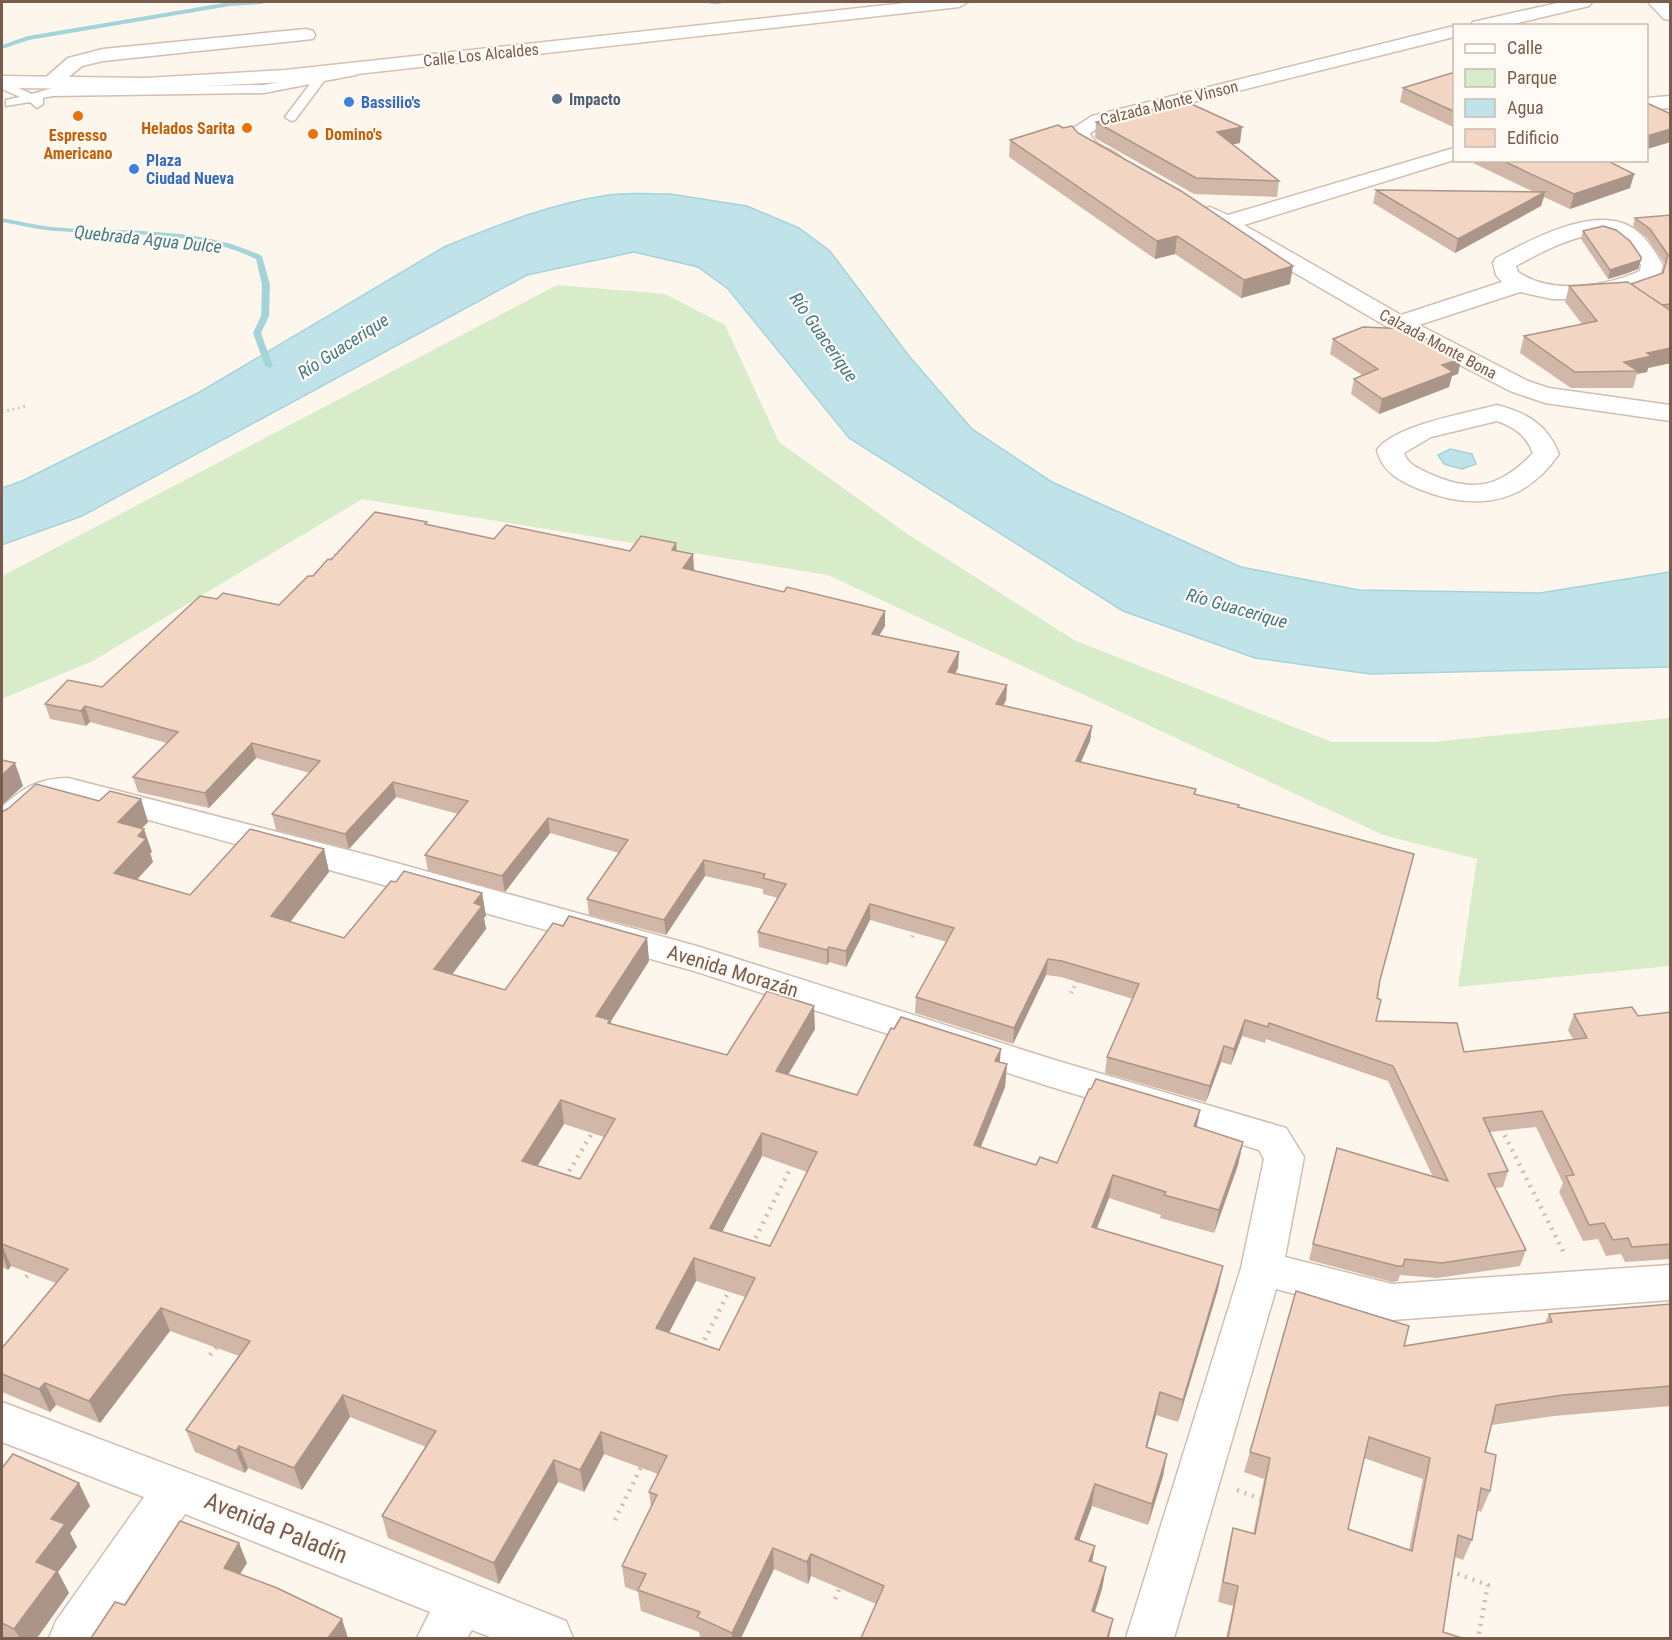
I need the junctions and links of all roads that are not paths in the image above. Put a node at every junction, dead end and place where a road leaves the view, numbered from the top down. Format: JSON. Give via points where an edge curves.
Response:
{"nodes":[{"id":1,"x":959,"y":2,"type":"edge"},
{"id":2,"x":1583,"y":2,"type":"edge"},
{"id":3,"x":1488,"y":24,"type":"edge"},
{"id":4,"x":1453,"y":32,"type":"edge"},
{"id":5,"x":306,"y":35,"type":"dead end"},
{"id":6,"x":378,"y":66,"type":"junction"},
{"id":7,"x":319,"y":79,"type":"junction"},
{"id":8,"x":2,"y":83,"type":"edge"},
{"id":9,"x":48,"y":84,"type":"junction"},
{"id":10,"x":264,"y":89,"type":"junction"},
{"id":11,"x":168,"y":92,"type":"junction"},
{"id":12,"x":1671,"y":102,"type":"edge"},
{"id":13,"x":10,"y":103,"type":"dead end"},
{"id":14,"x":37,"y":104,"type":"dead end"},
{"id":15,"x":1648,"y":104,"type":"edge"},
{"id":16,"x":156,"y":105,"type":"dead end"},
{"id":17,"x":1453,"y":155,"type":"edge"},
{"id":18,"x":1125,"y":167,"type":"edge"},
{"id":19,"x":1196,"y":206,"type":"edge"},
{"id":20,"x":1226,"y":223,"type":"junction"},
{"id":21,"x":1520,"y":284,"type":"junction"},
{"id":22,"x":1399,"y":324,"type":"junction"},
{"id":23,"x":1545,"y":394,"type":"junction"},
{"id":24,"x":1671,"y":412,"type":"edge"},
{"id":25,"x":1514,"y":417,"type":"junction"},
{"id":26,"x":2,"y":826,"type":"edge"},
{"id":27,"x":1262,"y":1268,"type":"junction"},
{"id":28,"x":1671,"y":1283,"type":"edge"},
{"id":29,"x":2,"y":1422,"type":"edge"},
{"id":30,"x":176,"y":1489,"type":"junction"},
{"id":31,"x":451,"y":1621,"type":"edge"},
{"id":32,"x":73,"y":1638,"type":"edge"},
{"id":33,"x":549,"y":1638,"type":"edge"},
{"id":34,"x":1150,"y":1638,"type":"edge"}],
"edges":[{"from":1,"to":6,"type":"street","name":"Calle Los Alcaldes"},
{"from":2,"to":3,"type":"street"},
{"from":4,"to":18,"type":"street","name":"Calzada Monte Vinson","via":[[1099,120],[1079,131],[1085,144]]},
{"from":5,"to":9,"type":"street","via":[[104,55],[75,62]]},
{"from":6,"to":7,"type":"lane"},
{"from":6,"to":9,"type":"street","name":"Calle Los Alcaldes","via":[[188,84]]},
{"from":7,"to":10,"type":"lane"},
{"from":7,"to":10,"type":"lane","via":[[311,95],[289,106]]},
{"from":8,"to":9,"type":"street","name":"Calle Los Alcaldes"},
{"from":8,"to":13,"type":"lane","via":[[27,95],[26,99]]},
{"from":10,"to":11,"type":"lane"},
{"from":11,"to":14,"type":"lane","via":[[67,90],[38,95]]},
{"from":11,"to":16,"type":"lane"},
{"from":12,"to":15,"type":"street"},
{"from":17,"to":20,"type":"street"},
{"from":19,"to":20,"type":"street"},
{"from":20,"to":22,"type":"street","name":"Calzada Monte Bona"},
{"from":21,"to":21,"type":"street","via":[[1536,291],[1593,292],[1635,283],[1651,275],[1652,265],[1628,234],[1598,225],[1548,241],[1504,263],[1507,275]]},
{"from":21,"to":22,"type":"street"},
{"from":22,"to":23,"type":"street","name":"Calzada Monte Bona","via":[[1495,376]]},
{"from":23,"to":24,"type":"street","name":"Calzada Monte Bona"},
{"from":23,"to":25,"type":"street"},
{"from":25,"to":25,"type":"street","via":[[1497,413],[1422,432],[1390,450],[1391,456],[1396,466],[1447,488],[1474,495],[1506,486],[1528,474],[1546,454],[1540,436]]},
{"from":26,"to":27,"type":"street","name":"Avenida Morazán","via":[[36,794],[57,786],[238,831],[700,960],[1272,1139],[1284,1157]]},
{"from":27,"to":28,"type":"street","via":[[1392,1302]]},
{"from":27,"to":34,"type":"street","name":"Avenida Morazán"},
{"from":29,"to":30,"type":"street","name":"Avenida Paladín"},
{"from":30,"to":31,"type":"street","name":"Avenida Paladín"},
{"from":30,"to":32,"type":"street"},
{"from":31,"to":33,"type":"street","name":"Avenida Paladín"}]}
